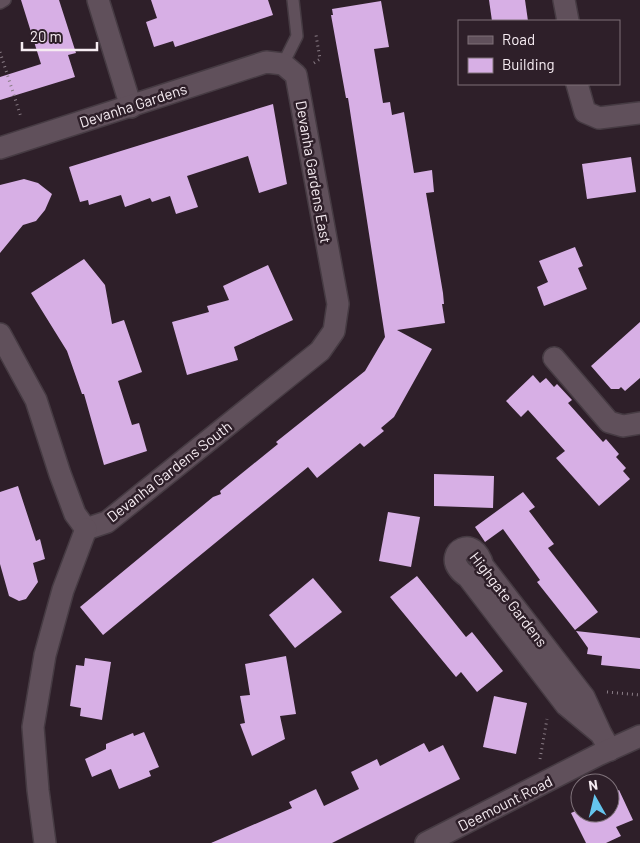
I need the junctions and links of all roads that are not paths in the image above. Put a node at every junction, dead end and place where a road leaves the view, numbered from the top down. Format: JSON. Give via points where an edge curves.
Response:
{"nodes":[{"id":1,"x":5,"y":0,"type":"edge"},
{"id":2,"x":98,"y":0,"type":"edge"},
{"id":3,"x":293,"y":0,"type":"edge"},
{"id":4,"x":564,"y":0,"type":"edge"},
{"id":5,"x":0,"y":2,"type":"edge"},
{"id":6,"x":568,"y":20,"type":"edge"},
{"id":7,"x":274,"y":63,"type":"junction"},
{"id":8,"x":577,"y":85,"type":"edge"},
{"id":9,"x":131,"y":107,"type":"junction"},
{"id":10,"x":640,"y":113,"type":"edge"},
{"id":11,"x":0,"y":148,"type":"edge"},
{"id":12,"x":338,"y":304,"type":"joint"},
{"id":13,"x":0,"y":334,"type":"edge"},
{"id":14,"x":554,"y":358,"type":"dead end"},
{"id":15,"x":640,"y":423,"type":"edge"},
{"id":16,"x":86,"y":529,"type":"junction"},
{"id":17,"x":575,"y":701,"type":"junction"},
{"id":18,"x":640,"y":737,"type":"edge"},
{"id":19,"x":606,"y":742,"type":"junction"},
{"id":20,"x":45,"y":843,"type":"edge"},
{"id":21,"x":426,"y":843,"type":"edge"}],
"edges":[{"from":1,"to":5,"type":"lane"},
{"from":2,"to":9,"type":"street"},
{"from":3,"to":7,"type":"lane","via":[[297,36]]},
{"from":4,"to":6,"type":"street"},
{"from":7,"to":9,"type":"street","name":"Devanha Gardens"},
{"from":7,"to":12,"type":"street","name":"Devanha Gardens East","via":[[296,75]]},
{"from":8,"to":10,"type":"street","via":[[585,112],[599,118]]},
{"from":9,"to":11,"type":"street","name":"Devanha Gardens"},
{"from":12,"to":16,"type":"street","name":"Devanha Gardens South","via":[[334,330],[320,351],[107,522]]},
{"from":13,"to":16,"type":"street","via":[[36,400],[75,514]]},
{"from":14,"to":15,"type":"street","via":[[609,422],[623,426]]},
{"from":16,"to":20,"type":"street","via":[[63,590],[45,654],[33,727]]},
{"from":17,"to":17,"type":"street","name":"Highgate Gardens","via":[[459,569],[455,562],[461,549],[474,549]]},
{"from":17,"to":19,"type":"street","name":"Highgate Gardens"},
{"from":18,"to":19,"type":"street","name":"Deemount Road"},
{"from":19,"to":21,"type":"street","name":"Deemount Road","via":[[551,779]]}]}
